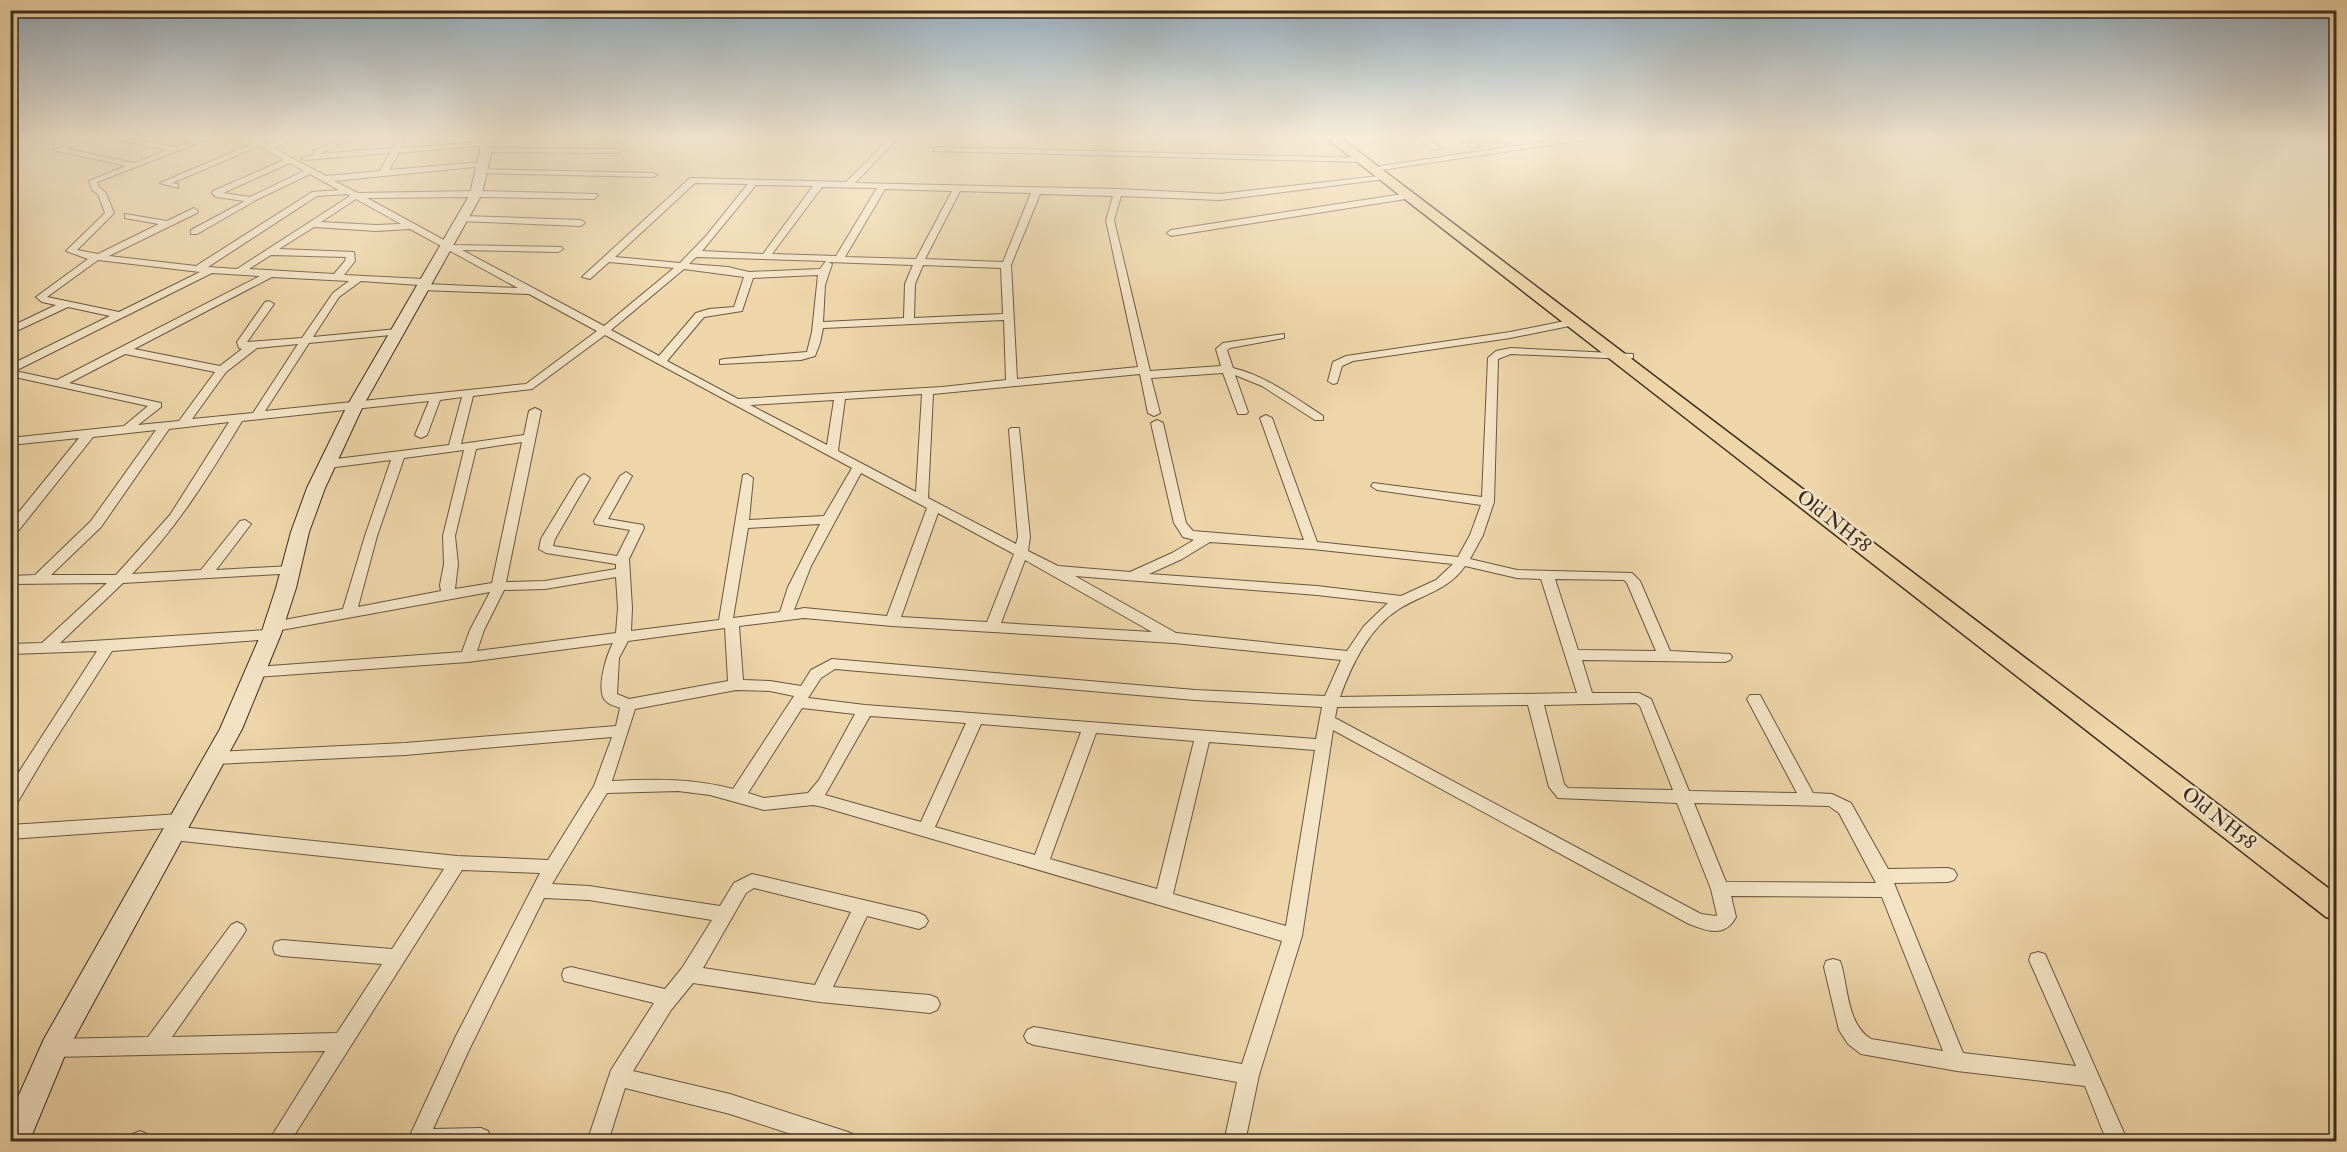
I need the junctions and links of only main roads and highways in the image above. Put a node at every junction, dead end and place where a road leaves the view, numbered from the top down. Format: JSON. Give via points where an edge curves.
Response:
{"nodes":[{"id":1,"x":1402,"y":190,"type":"edge"},
{"id":2,"x":1405,"y":190,"type":"edge"},
{"id":3,"x":1625,"y":357,"type":"junction"},
{"id":4,"x":2337,"y":895,"type":"edge"},
{"id":5,"x":2337,"y":909,"type":"edge"}],
"edges":[{"from":1,"to":3,"type":"main road","name":"Old NH58"},
{"from":2,"to":3,"type":"main road","name":"Old NH58"},
{"from":3,"to":4,"type":"main road","name":"Old NH58"},
{"from":3,"to":5,"type":"main road","name":"Old NH58"}]}
